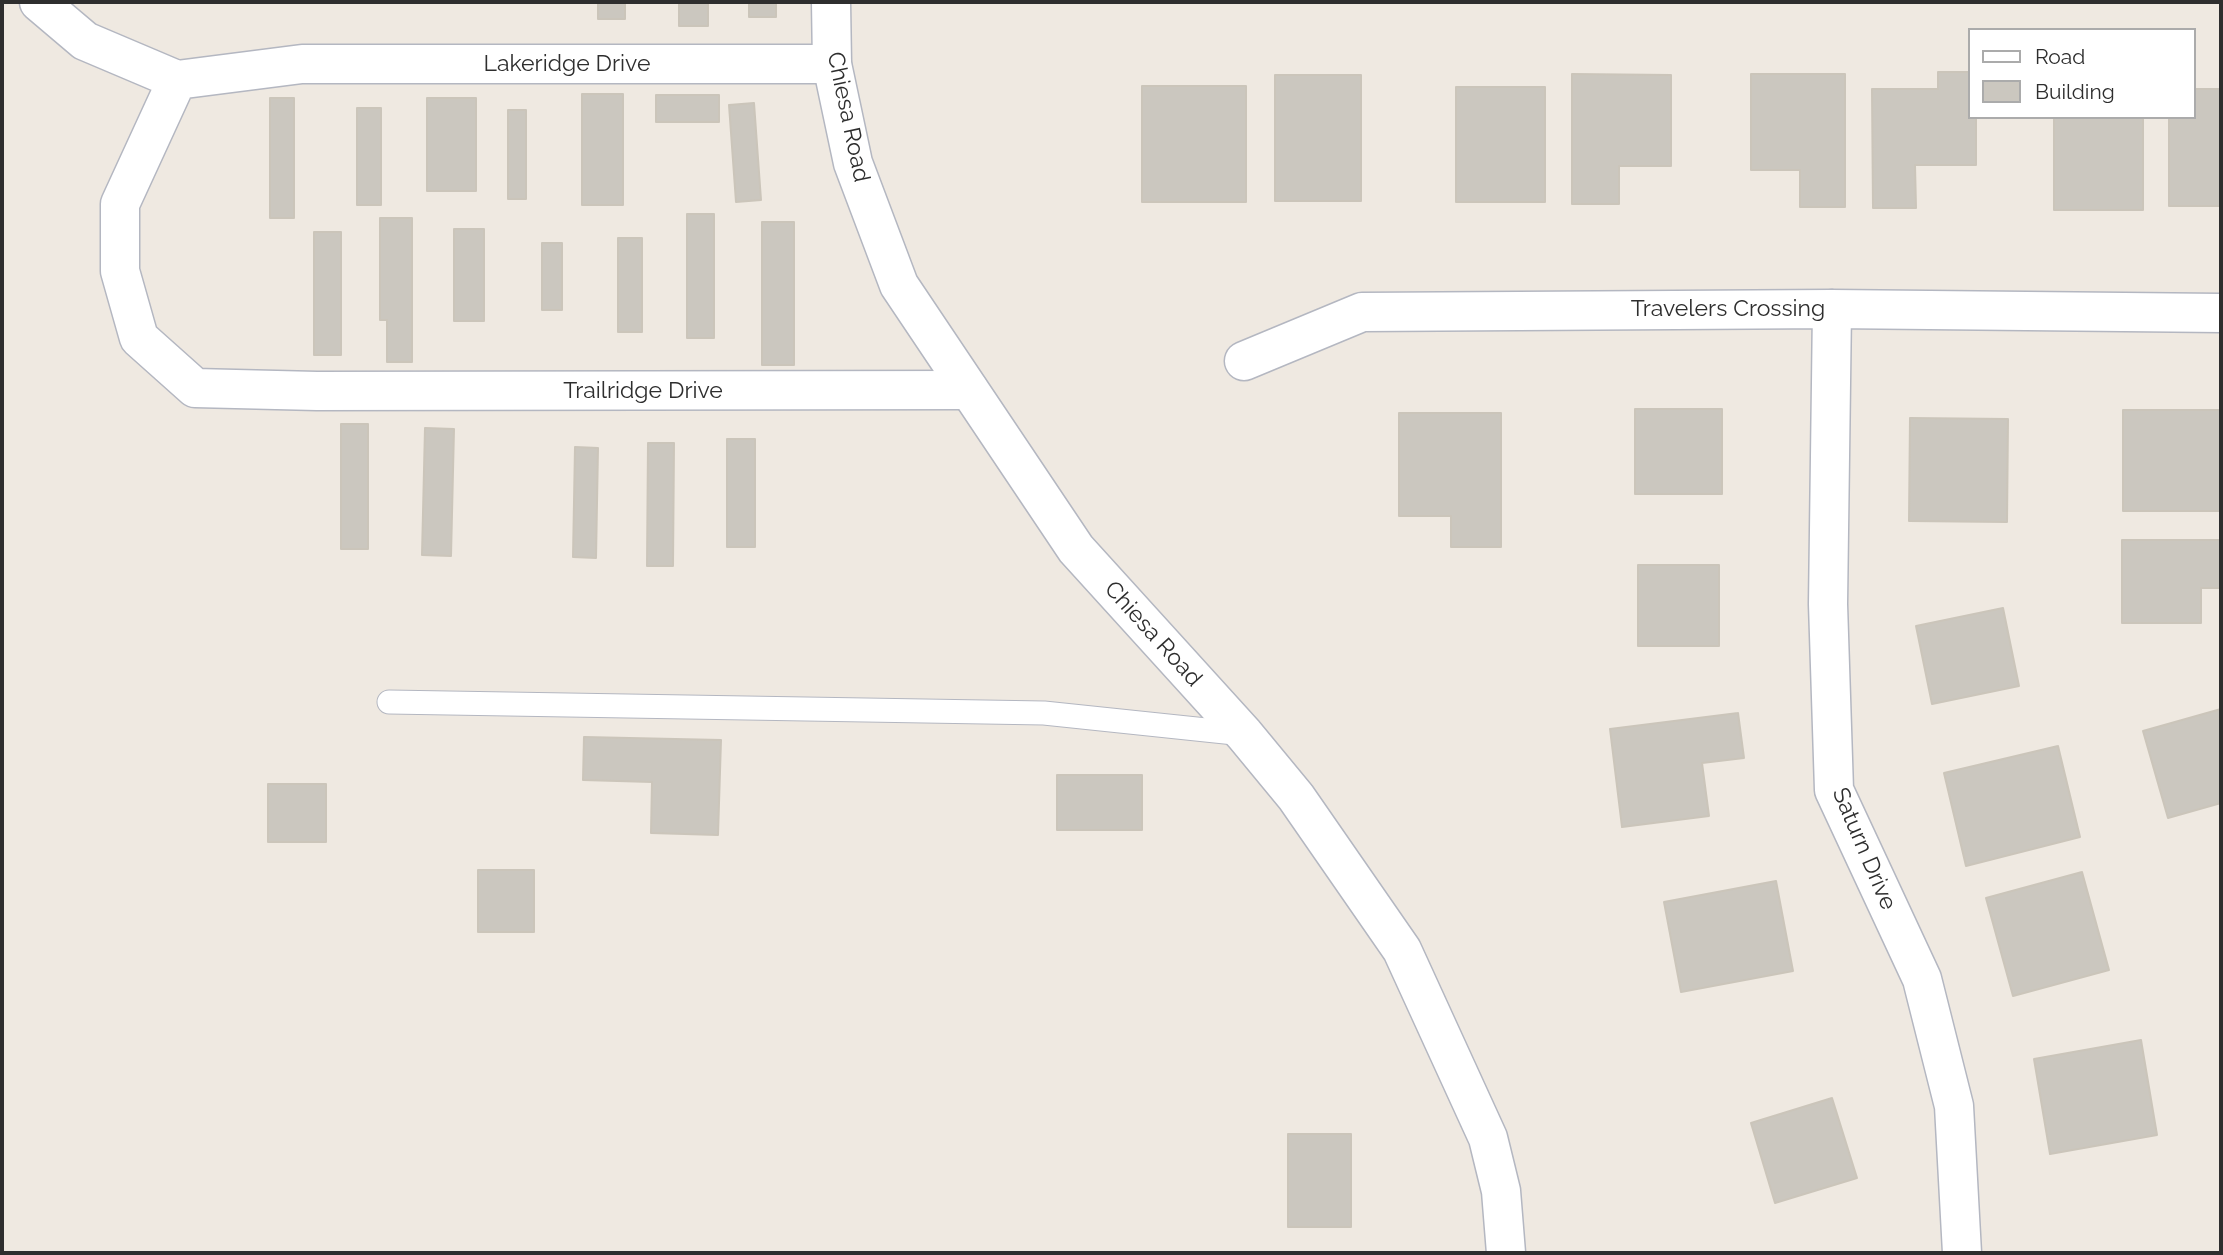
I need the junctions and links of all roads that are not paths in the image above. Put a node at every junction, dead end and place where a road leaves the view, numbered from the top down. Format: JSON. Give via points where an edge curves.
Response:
{"nodes":[{"id":1,"x":39,"y":2,"type":"edge"},
{"id":2,"x":831,"y":2,"type":"edge"},
{"id":3,"x":832,"y":64,"type":"junction"},
{"id":4,"x":177,"y":80,"type":"junction"},
{"id":5,"x":1832,"y":309,"type":"junction"},
{"id":6,"x":2221,"y":313,"type":"edge"},
{"id":7,"x":1244,"y":361,"type":"dead end"},
{"id":8,"x":969,"y":390,"type":"junction"},
{"id":9,"x":389,"y":702,"type":"dead end"},
{"id":10,"x":1244,"y":734,"type":"junction"},
{"id":11,"x":1506,"y":1253,"type":"edge"},
{"id":12,"x":1962,"y":1253,"type":"edge"}],
"edges":[{"from":1,"to":4,"type":"street","via":[[85,41]]},
{"from":2,"to":3,"type":"street","name":"Chiesa Road"},
{"from":3,"to":4,"type":"street","name":"Lakeridge Drive","via":[[302,64]]},
{"from":3,"to":8,"type":"street","name":"Chiesa Road","via":[[853,163],[899,285]]},
{"from":4,"to":8,"type":"street","name":"Trailridge Drive","via":[[120,204],[120,271],[139,338],[195,388]]},
{"from":5,"to":6,"type":"street","name":"Travelers Crossing"},
{"from":5,"to":7,"type":"street","name":"Travelers Crossing","via":[[1362,312]]},
{"from":5,"to":12,"type":"street","name":"Saturn Drive","via":[[1828,604],[1834,790],[1922,979],[1954,1106]]},
{"from":8,"to":10,"type":"street","name":"Chiesa Road","via":[[1076,549]]},
{"from":9,"to":10,"type":"lane","via":[[1044,713]]},
{"from":10,"to":11,"type":"street","name":"Chiesa Road","via":[[1296,797],[1402,950],[1488,1138],[1501,1191]]}]}
